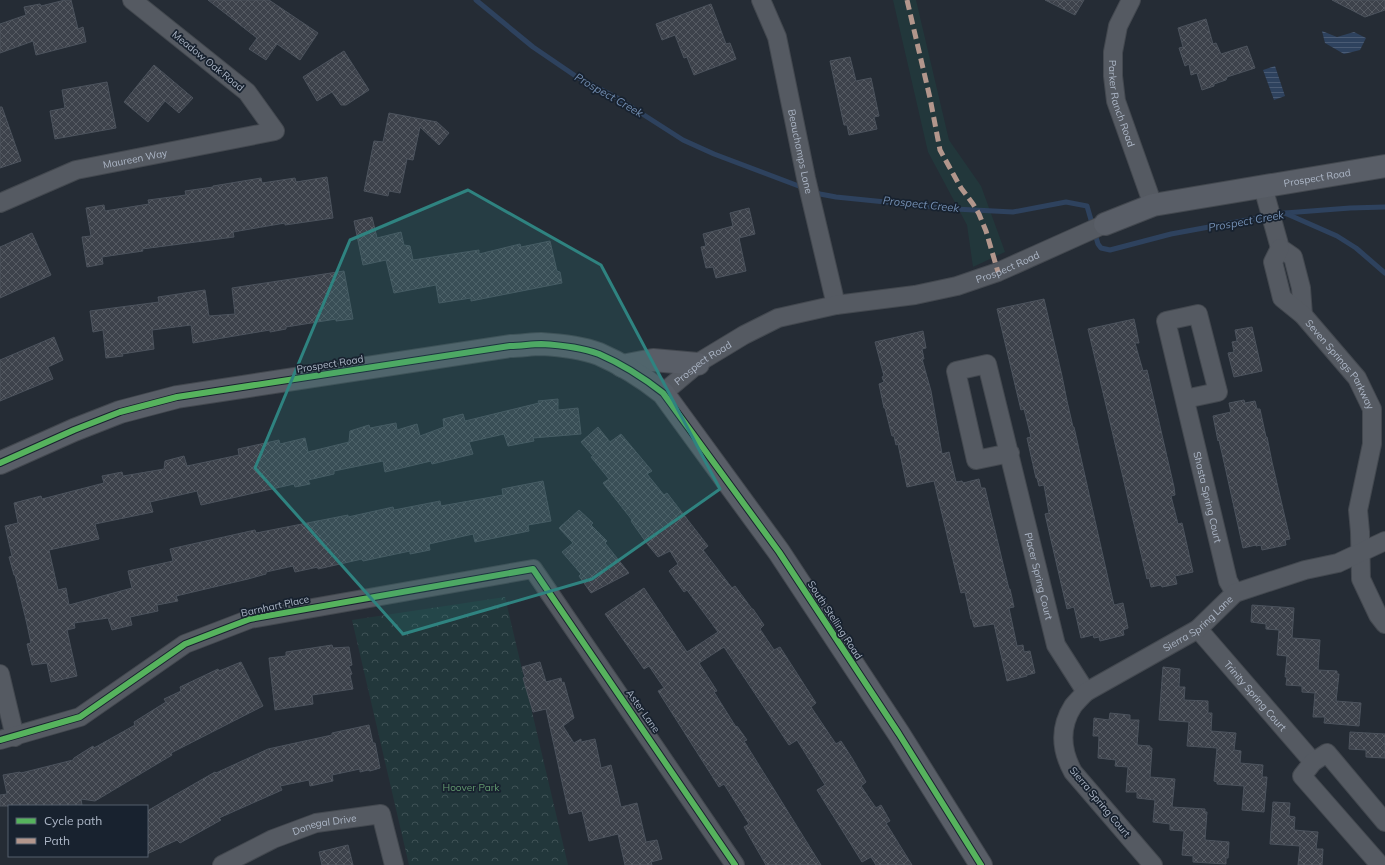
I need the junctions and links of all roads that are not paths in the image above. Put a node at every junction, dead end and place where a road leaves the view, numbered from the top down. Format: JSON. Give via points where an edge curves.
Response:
{"nodes":[{"id":1,"x":132,"y":0,"type":"edge"},
{"id":2,"x":761,"y":0,"type":"edge"},
{"id":3,"x":1131,"y":0,"type":"edge"},
{"id":4,"x":275,"y":131,"type":"joint"},
{"id":5,"x":1385,"y":166,"type":"edge"},
{"id":6,"x":1263,"y":187,"type":"junction"},
{"id":7,"x":0,"y":203,"type":"edge"},
{"id":8,"x":1153,"y":205,"type":"junction"},
{"id":9,"x":1105,"y":224,"type":"joint"},
{"id":10,"x":836,"y":305,"type":"junction"},
{"id":11,"x":698,"y":364,"type":"junction"},
{"id":12,"x":622,"y":366,"type":"junction"},
{"id":13,"x":663,"y":393,"type":"junction"},
{"id":14,"x":1185,"y":399,"type":"junction"},
{"id":15,"x":1010,"y":453,"type":"junction"},
{"id":16,"x":0,"y":463,"type":"edge"},
{"id":17,"x":1385,"y":541,"type":"edge"},
{"id":18,"x":1360,"y":553,"type":"junction"},
{"id":19,"x":533,"y":569,"type":"joint"},
{"id":20,"x":1235,"y":594,"type":"junction"},
{"id":21,"x":1385,"y":624,"type":"edge"},
{"id":22,"x":1198,"y":629,"type":"junction"},
{"id":23,"x":0,"y":674,"type":"edge"},
{"id":24,"x":1086,"y":692,"type":"junction"},
{"id":25,"x":7,"y":739,"type":"edge"},
{"id":26,"x":1313,"y":762,"type":"junction"},
{"id":27,"x":1385,"y":822,"type":"edge"},
{"id":28,"x":222,"y":865,"type":"edge"},
{"id":29,"x":394,"y":865,"type":"edge"},
{"id":30,"x":735,"y":865,"type":"edge"},
{"id":31,"x":981,"y":865,"type":"edge"},
{"id":32,"x":1153,"y":865,"type":"edge"},
{"id":33,"x":1380,"y":865,"type":"edge"}],
"edges":[{"from":1,"to":4,"type":"street","name":"Meadow Oak Road","via":[[247,92]]},
{"from":2,"to":10,"type":"street","name":"Beauchamps Lane","via":[[777,36],[810,199]]},
{"from":3,"to":8,"type":"street","name":"Parker Ranch Road","via":[[1118,26],[1113,52],[1113,82],[1116,101]]},
{"from":4,"to":7,"type":"street","name":"Maureen Way","via":[[76,170]]},
{"from":5,"to":6,"type":"main road","name":"Prospect Road"},
{"from":6,"to":8,"type":"main road","name":"Prospect Road"},
{"from":6,"to":18,"type":"street","name":"Seven Springs Parkway","via":[[1280,248],[1293,257],[1301,288],[1303,315],[1357,378],[1372,409],[1372,444],[1358,510]]},
{"from":8,"to":9,"type":"main road","name":"Prospect Road"},
{"from":9,"to":10,"type":"street","name":"Prospect Road","via":[[998,272],[957,286],[915,295]]},
{"from":10,"to":11,"type":"street","name":"Prospect Road","via":[[778,318],[744,335]]},
{"from":11,"to":12,"type":"main road","via":[[653,360]]},
{"from":11,"to":13,"type":"street","name":"Prospect Road"},
{"from":12,"to":13,"type":"main road","name":"Prospect Road"},
{"from":12,"to":16,"type":"main road","name":"Prospect Road","via":[[599,354],[570,347],[541,344],[510,346],[184,396],[120,412]]},
{"from":13,"to":31,"type":"main road","name":"South Stelling Road","via":[[779,552],[899,734]]},
{"from":14,"to":14,"type":"street","name":"Shasta Spring Court","via":[[1166,321],[1198,314],[1218,392]]},
{"from":14,"to":20,"type":"street","name":"Shasta Spring Court","via":[[1228,581]]},
{"from":15,"to":15,"type":"street","name":"Placer Spring Court","via":[[987,364],[956,371],[976,460]]},
{"from":15,"to":24,"type":"street","name":"Placer Spring Court","via":[[1056,645]]},
{"from":17,"to":18,"type":"street","name":"Sierra Spring Lane"},
{"from":18,"to":20,"type":"street","name":"Sierra Spring Lane","via":[[1338,563],[1305,570]]},
{"from":18,"to":21,"type":"street","name":"Seven Springs Parkway","via":[[1360,579]]},
{"from":19,"to":25,"type":"street","name":"Barnhart Place","via":[[250,619],[185,644],[80,717]]},
{"from":19,"to":30,"type":"street","name":"Aster Lane"},
{"from":20,"to":22,"type":"street","name":"Sierra Spring Lane"},
{"from":22,"to":24,"type":"street","name":"Sierra Spring Lane"},
{"from":22,"to":26,"type":"street","name":"Trinity Spring Court"},
{"from":23,"to":25,"type":"street"},
{"from":24,"to":32,"type":"street","name":"Sierra Spring Court","via":[[1073,706],[1064,727],[1067,761],[1073,772]]},
{"from":26,"to":27,"type":"street","via":[[1327,753]]},
{"from":26,"to":33,"type":"street","via":[[1302,776]]},
{"from":28,"to":29,"type":"street","name":"Donegal Drive","via":[[273,839],[316,823],[381,814]]}]}
